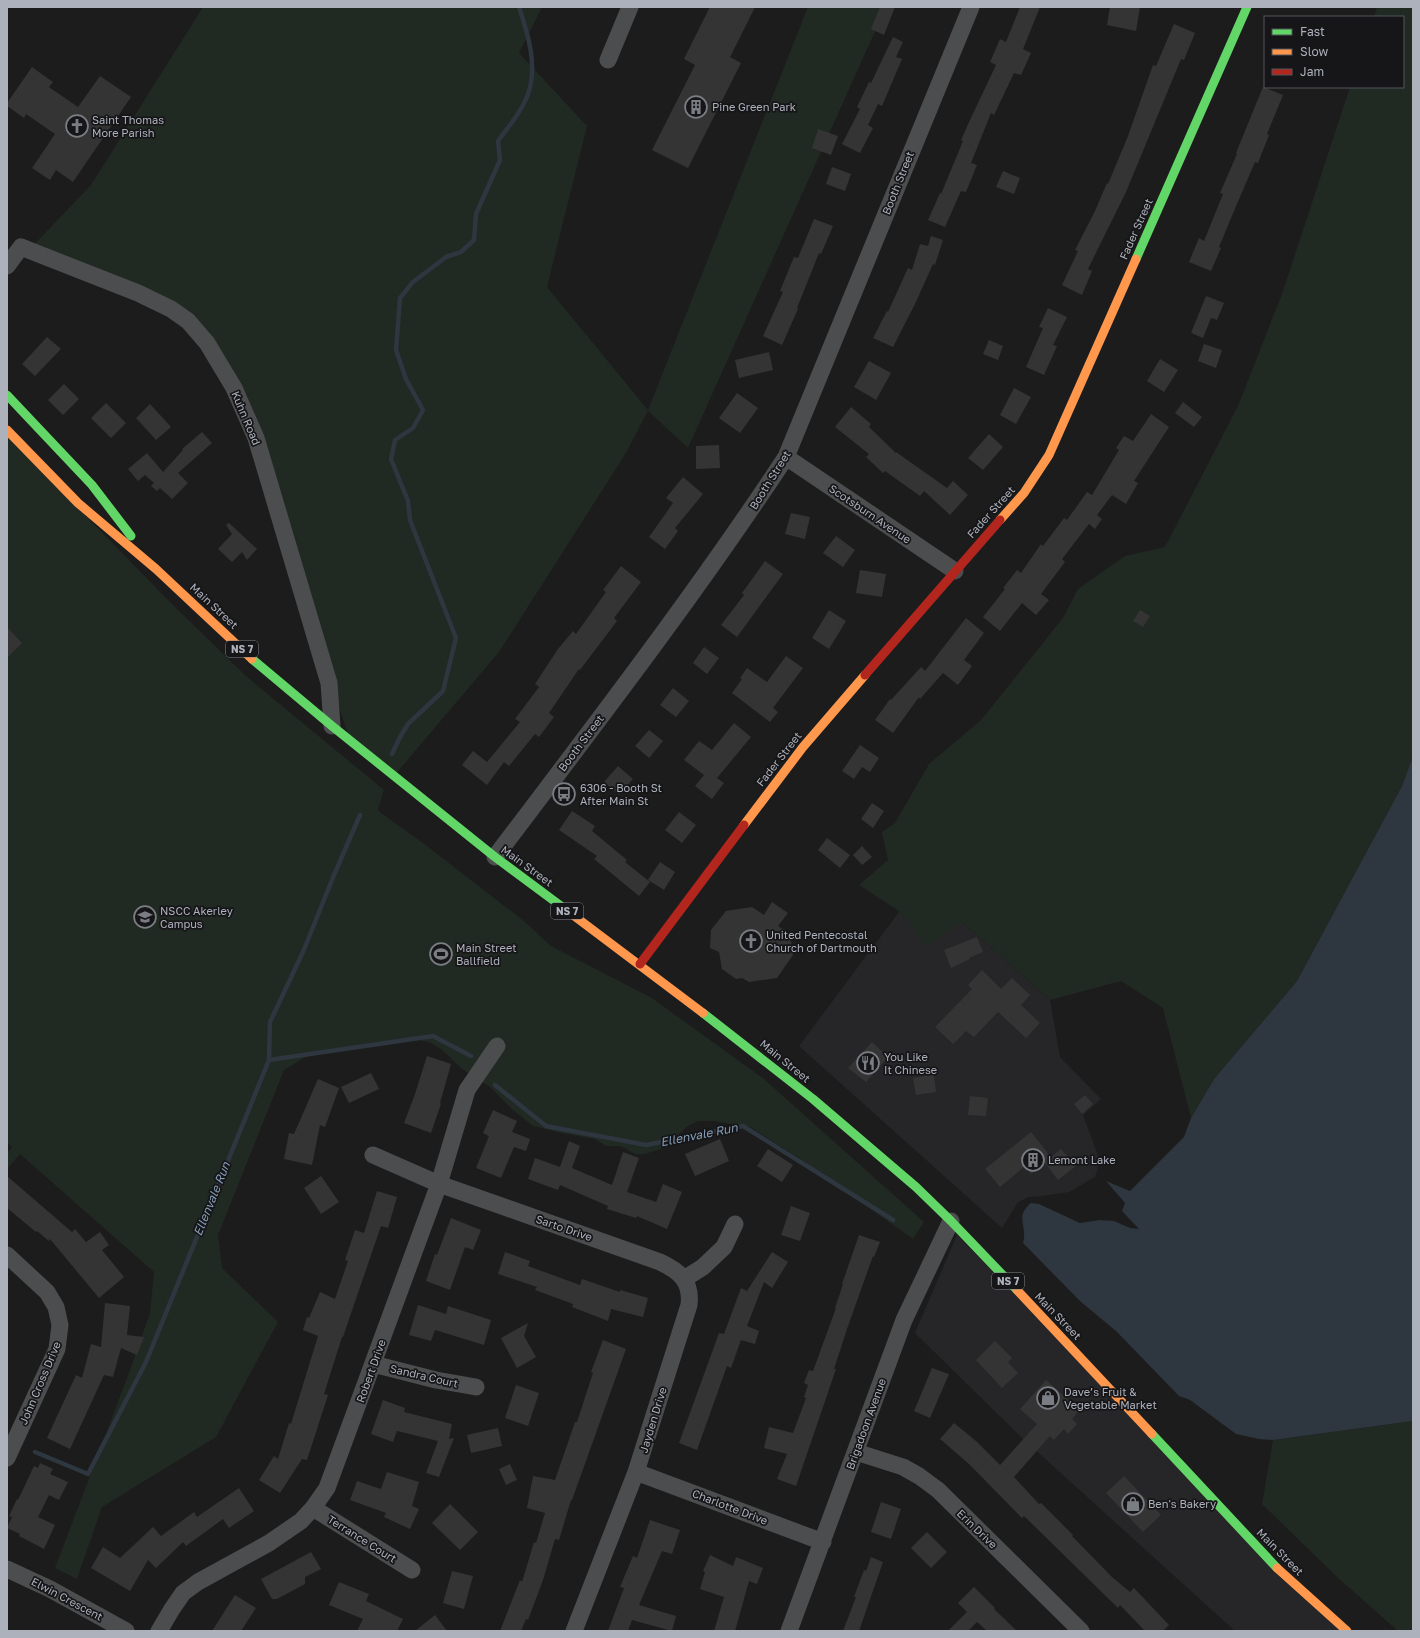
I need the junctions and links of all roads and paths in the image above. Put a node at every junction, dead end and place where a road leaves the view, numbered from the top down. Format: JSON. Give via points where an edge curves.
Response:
{"nodes":[{"id":1,"x":630,"y":7,"type":"edge"},
{"id":2,"x":971,"y":7,"type":"edge"},
{"id":3,"x":1247,"y":7,"type":"edge"},
{"id":4,"x":608,"y":60,"type":"dead end"},
{"id":5,"x":7,"y":266,"type":"edge"},
{"id":6,"x":7,"y":395,"type":"edge"},
{"id":7,"x":7,"y":430,"type":"edge"},
{"id":8,"x":786,"y":457,"type":"junction"},
{"id":9,"x":156,"y":569,"type":"junction"},
{"id":10,"x":954,"y":571,"type":"junction"},
{"id":11,"x":332,"y":726,"type":"junction"},
{"id":12,"x":495,"y":857,"type":"junction"},
{"id":13,"x":640,"y":964,"type":"junction"},
{"id":14,"x":497,"y":1046,"type":"dead end"},
{"id":15,"x":373,"y":1155,"type":"dead end"},
{"id":16,"x":439,"y":1184,"type":"junction"},
{"id":17,"x":951,"y":1221,"type":"junction"},
{"id":18,"x":735,"y":1224,"type":"dead end"},
{"id":19,"x":7,"y":1255,"type":"edge"},
{"id":20,"x":684,"y":1279,"type":"junction"},
{"id":21,"x":373,"y":1364,"type":"junction"},
{"id":22,"x":476,"y":1387,"type":"dead end"},
{"id":23,"x":856,"y":1452,"type":"junction"},
{"id":24,"x":7,"y":1458,"type":"edge"},
{"id":25,"x":636,"y":1472,"type":"junction"},
{"id":26,"x":312,"y":1508,"type":"junction"},
{"id":27,"x":823,"y":1542,"type":"junction"},
{"id":28,"x":7,"y":1569,"type":"edge"},
{"id":29,"x":412,"y":1570,"type":"dead end"},
{"id":30,"x":126,"y":1631,"type":"edge"},
{"id":31,"x":159,"y":1631,"type":"edge"},
{"id":32,"x":574,"y":1631,"type":"edge"},
{"id":33,"x":789,"y":1631,"type":"edge"},
{"id":34,"x":1081,"y":1631,"type":"edge"},
{"id":35,"x":1347,"y":1631,"type":"edge"}],
"edges":[{"from":1,"to":4,"type":"street"},
{"from":2,"to":8,"type":"street","name":"Booth Street"},
{"from":3,"to":10,"type":"main road","name":"Fader Street","via":[[1049,455],[1024,493]]},
{"from":5,"to":11,"type":"street","name":"Kuhn Road","via":[[21,247],[138,293],[171,309],[188,321],[207,343],[234,388],[256,438],[329,683]]},
{"from":6,"to":9,"type":"main road","name":"Main Street","number":"NS 7","via":[[92,485]]},
{"from":7,"to":9,"type":"main road","name":"Main Street","number":"NS 7","via":[[78,503]]},
{"from":8,"to":10,"type":"street","name":"Scotsburn Avenue"},
{"from":8,"to":12,"type":"street","name":"Booth Street","via":[[742,525],[669,626]]},
{"from":9,"to":11,"type":"main road","name":"Main Street","number":"NS 7","via":[[258,663]]},
{"from":10,"to":13,"type":"main road","name":"Fader Street","via":[[803,747]]},
{"from":11,"to":12,"type":"main road","name":"Main Street","number":"NS 7"},
{"from":12,"to":13,"type":"main road","name":"Main Street","number":"NS 7"},
{"from":13,"to":17,"type":"main road","name":"Main Street","number":"NS 7","via":[[813,1099],[916,1187]]},
{"from":14,"to":16,"type":"street","name":"Robert Drive","via":[[467,1090]]},
{"from":15,"to":16,"type":"street","name":"Sarto Drive"},
{"from":16,"to":20,"type":"street","name":"Sarto Drive","via":[[660,1262],[676,1270]]},
{"from":16,"to":21,"type":"street","name":"Robert Drive"},
{"from":17,"to":23,"type":"street","name":"Brigadoon Avenue","via":[[904,1320]]},
{"from":17,"to":35,"type":"main road","name":"Main Street","number":"NS 7","via":[[1274,1565]]},
{"from":18,"to":20,"type":"street","via":[[724,1247],[703,1267]]},
{"from":19,"to":24,"type":"street","name":"John Cross Drive","via":[[47,1292],[56,1307],[60,1325],[57,1348]]},
{"from":20,"to":25,"type":"street","name":"Jayden Drive","via":[[688,1287],[689,1305]]},
{"from":21,"to":22,"type":"street","name":"Sandra Court"},
{"from":21,"to":26,"type":"street","name":"Robert Drive","via":[[331,1479]]},
{"from":23,"to":27,"type":"street","name":"Brigadoon Avenue"},
{"from":23,"to":34,"type":"street","name":"Erin Drive","via":[[903,1467],[933,1486]]},
{"from":25,"to":27,"type":"street","name":"Charlotte Drive"},
{"from":25,"to":32,"type":"street","name":"Jayden Drive"},
{"from":26,"to":29,"type":"street","name":"Terrance Court"},
{"from":26,"to":31,"type":"street","name":"Robert Drive","via":[[301,1521],[269,1543],[190,1588],[179,1599]]},
{"from":27,"to":33,"type":"street","name":"Brigadoon Avenue"},
{"from":28,"to":30,"type":"street","name":"Elwin Crescent","via":[[50,1589]]}]}
